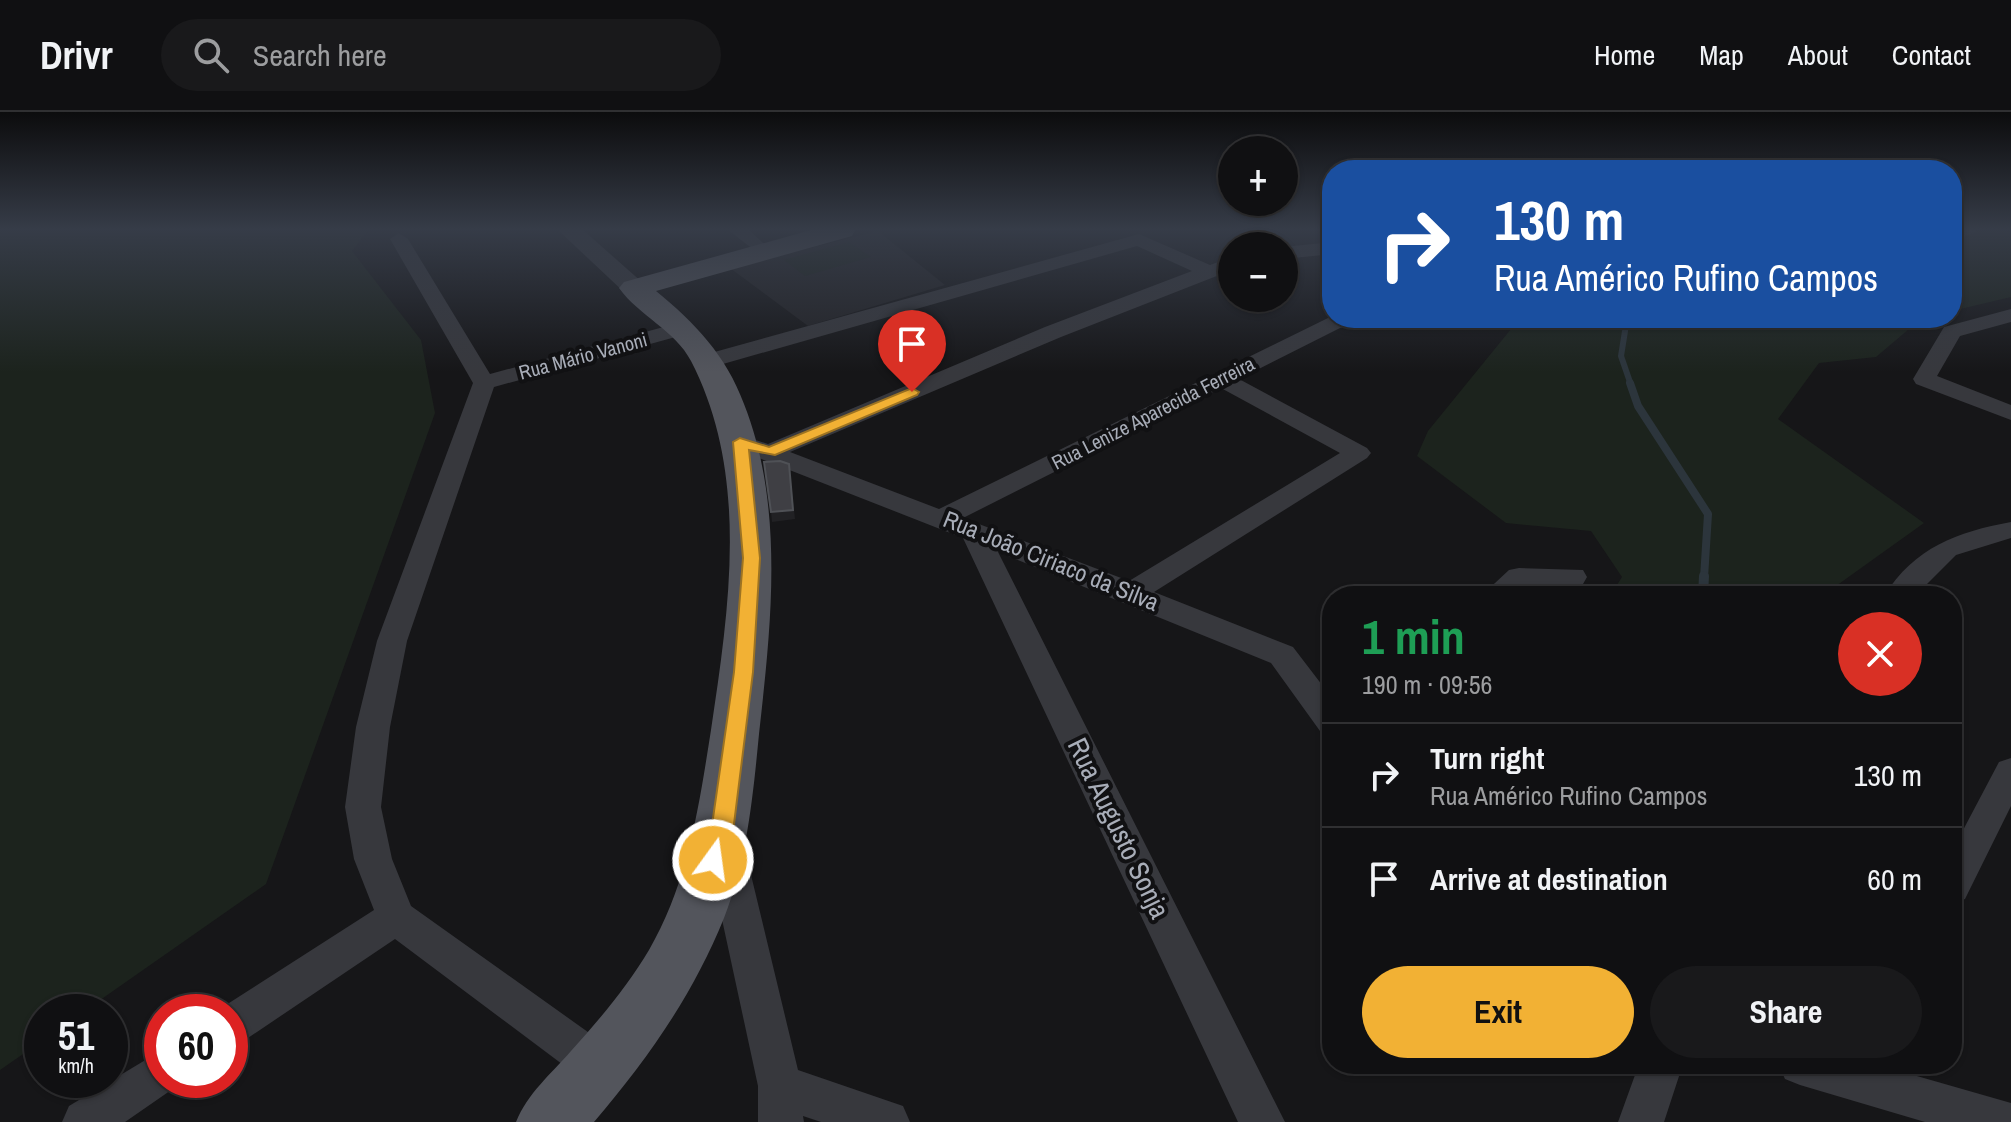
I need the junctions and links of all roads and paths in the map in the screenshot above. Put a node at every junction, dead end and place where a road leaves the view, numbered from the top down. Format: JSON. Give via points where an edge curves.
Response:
{"nodes":[{"id":1,"x":422,"y":277,"type":"edge"},
{"id":2,"x":622,"y":277,"type":"edge"},
{"id":3,"x":671,"y":277,"type":"edge"},
{"id":4,"x":980,"y":277,"type":"edge"},
{"id":5,"x":1191,"y":277,"type":"edge"},
{"id":6,"x":634,"y":288,"type":"junction"},
{"id":7,"x":2011,"y":315,"type":"edge"},
{"id":8,"x":1982,"y":323,"type":"junction"},
{"id":9,"x":1323,"y":328,"type":"edge"},
{"id":10,"x":2011,"y":333,"type":"edge"},
{"id":11,"x":695,"y":344,"type":"junction"},
{"id":12,"x":1221,"y":378,"type":"junction"},
{"id":13,"x":484,"y":383,"type":"junction"},
{"id":14,"x":2011,"y":413,"type":"edge"},
{"id":15,"x":755,"y":447,"type":"junction"},
{"id":16,"x":942,"y":518,"type":"junction"},
{"id":17,"x":2011,"y":530,"type":"edge"},
{"id":18,"x":975,"y":534,"type":"junction"},
{"id":19,"x":1573,"y":577,"type":"dead end"},
{"id":20,"x":1508,"y":586,"type":"edge"},
{"id":21,"x":1907,"y":586,"type":"edge"},
{"id":22,"x":1131,"y":593,"type":"junction"},
{"id":23,"x":1322,"y":709,"type":"edge"},
{"id":24,"x":2011,"y":771,"type":"edge"},
{"id":25,"x":722,"y":832,"type":"junction"},
{"id":26,"x":1962,"y":868,"type":"edge"},
{"id":27,"x":396,"y":917,"type":"junction"},
{"id":28,"x":248,"y":1014,"type":"edge"},
{"id":29,"x":601,"y":1067,"type":"junction"},
{"id":30,"x":1658,"y":1074,"type":"edge"},
{"id":31,"x":1865,"y":1074,"type":"edge"},
{"id":32,"x":144,"y":1083,"type":"edge"},
{"id":33,"x":780,"y":1104,"type":"edge"},
{"id":34,"x":85,"y":1122,"type":"edge"},
{"id":35,"x":549,"y":1122,"type":"edge"},
{"id":36,"x":887,"y":1122,"type":"edge"},
{"id":37,"x":1262,"y":1122,"type":"edge"},
{"id":38,"x":1641,"y":1122,"type":"edge"},
{"id":39,"x":2002,"y":1122,"type":"edge"}],
"edges":[{"from":1,"to":13,"type":"street"},
{"from":2,"to":6,"type":"street"},
{"from":3,"to":6,"type":"main road"},
{"from":4,"to":11,"type":"street","name":"Rua Mário Vanoni"},
{"from":5,"to":15,"type":"street"},
{"from":6,"to":11,"type":"main road"},
{"from":7,"to":8,"type":"street"},
{"from":8,"to":10,"type":"street"},
{"from":8,"to":14,"type":"street","via":[[1952,332],[1924,379]]},
{"from":9,"to":12,"type":"street","name":"Rua Lenize Aparecida Ferreira"},
{"from":11,"to":13,"type":"street","name":"Rua Mário Vanoni"},
{"from":11,"to":15,"type":"main road"},
{"from":12,"to":16,"type":"street","name":"Rua Lenize Aparecida Ferreira"},
{"from":12,"to":22,"type":"street","via":[[1358,453]]},
{"from":13,"to":27,"type":"street","via":[[392,641],[373,727],[363,807],[373,859]]},
{"from":15,"to":16,"type":"street","name":"Rua João Ciriaco da Silva"},
{"from":15,"to":25,"type":"main road","via":[[743,672]]},
{"from":16,"to":18,"type":"street","name":"Rua João Ciriaco da Silva"},
{"from":17,"to":21,"type":"street","via":[[1966,538],[1932,555]]},
{"from":18,"to":22,"type":"street","name":"Rua João Ciriaco da Silva"},
{"from":18,"to":37,"type":"street","name":"Rua Augusto Sonja"},
{"from":19,"to":20,"type":"street","via":[[1519,577]]},
{"from":22,"to":23,"type":"street","name":"Rua João Ciriaco da Silva","via":[[1282,655]]},
{"from":24,"to":26,"type":"street"},
{"from":25,"to":29,"type":"main road","via":[[696,917],[656,990]]},
{"from":25,"to":33,"type":"street"},
{"from":27,"to":28,"type":"street"},
{"from":27,"to":29,"type":"street"},
{"from":29,"to":35,"type":"main road"},
{"from":30,"to":38,"type":"street"},
{"from":31,"to":39,"type":"street"},
{"from":32,"to":34,"type":"street"},
{"from":33,"to":36,"type":"street"}]}
